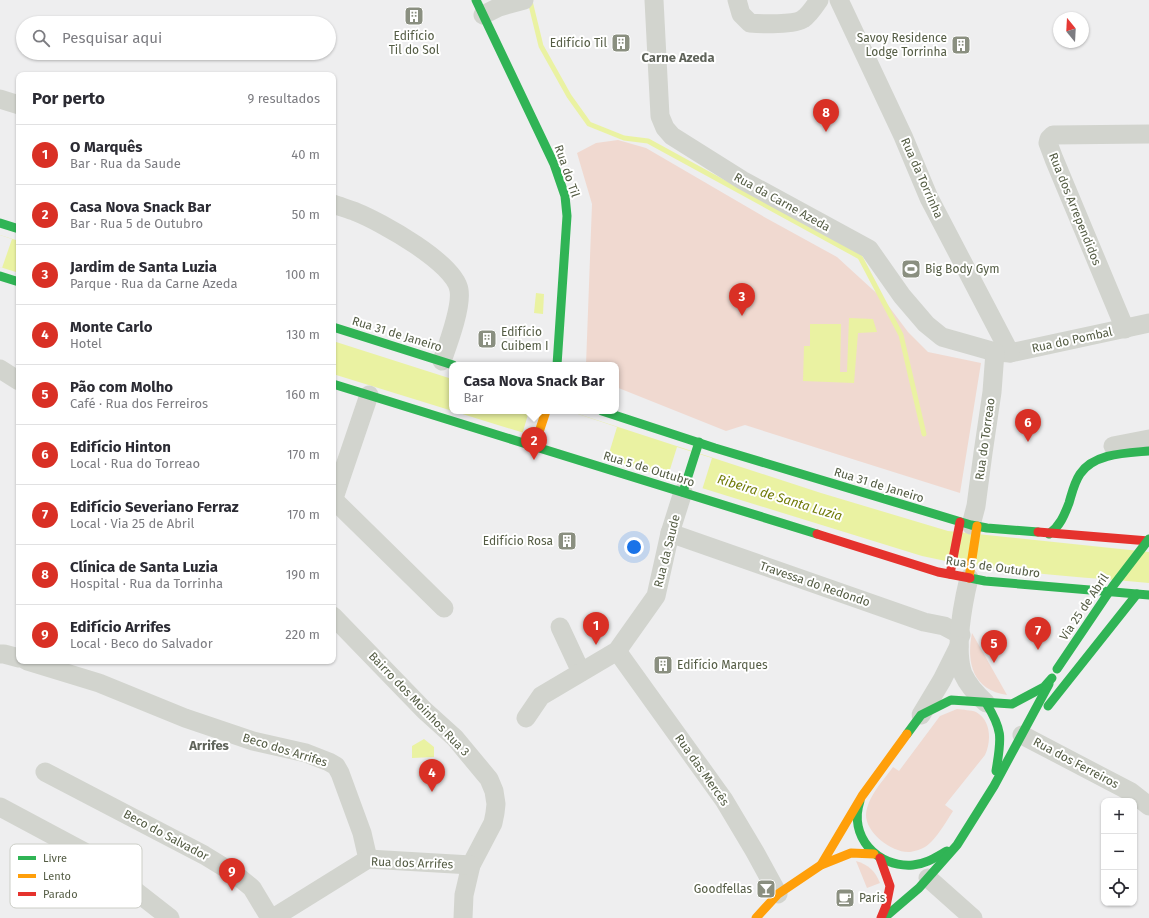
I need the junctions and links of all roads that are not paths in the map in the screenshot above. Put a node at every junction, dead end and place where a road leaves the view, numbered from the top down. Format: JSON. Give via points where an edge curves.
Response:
{"nodes":[{"id":1,"x":654,"y":0,"type":"edge"},
{"id":2,"x":737,"y":0,"type":"edge"},
{"id":3,"x":819,"y":0,"type":"edge"},
{"id":4,"x":839,"y":0,"type":"edge"},
{"id":5,"x":522,"y":1,"type":"edge"},
{"id":6,"x":479,"y":7,"type":"edge"},
{"id":7,"x":0,"y":99,"type":"edge"},
{"id":8,"x":16,"y":104,"type":"edge"},
{"id":9,"x":1149,"y":134,"type":"edge"},
{"id":10,"x":336,"y":205,"type":"edge"},
{"id":11,"x":0,"y":223,"type":"edge"},
{"id":12,"x":16,"y":228,"type":"edge"},
{"id":13,"x":0,"y":276,"type":"edge"},
{"id":14,"x":16,"y":281,"type":"edge"},
{"id":15,"x":1149,"y":323,"type":"edge"},
{"id":16,"x":336,"y":328,"type":"edge"},
{"id":17,"x":1125,"y":329,"type":"junction"},
{"id":18,"x":559,"y":350,"type":"junction"},
{"id":19,"x":1003,"y":352,"type":"junction"},
{"id":20,"x":557,"y":362,"type":"edge"},
{"id":21,"x":565,"y":362,"type":"edge"},
{"id":22,"x":448,"y":363,"type":"edge"},
{"id":23,"x":0,"y":370,"type":"edge"},
{"id":24,"x":16,"y":379,"type":"edge"},
{"id":25,"x":336,"y":385,"type":"edge"},
{"id":26,"x":369,"y":395,"type":"junction"},
{"id":27,"x":545,"y":414,"type":"edge"},
{"id":28,"x":612,"y":414,"type":"edge"},
{"id":29,"x":1149,"y":439,"type":"edge"},
{"id":30,"x":698,"y":442,"type":"junction"},
{"id":31,"x":534,"y":447,"type":"junction"},
{"id":32,"x":1149,"y":451,"type":"edge"},
{"id":33,"x":1086,"y":468,"type":"junction"},
{"id":34,"x":684,"y":488,"type":"junction"},
{"id":35,"x":336,"y":491,"type":"edge"},
{"id":36,"x":336,"y":503,"type":"edge"},
{"id":37,"x":968,"y":528,"type":"junction"},
{"id":38,"x":670,"y":533,"type":"junction"},
{"id":39,"x":1049,"y":534,"type":"junction"},
{"id":40,"x":1149,"y":540,"type":"edge"},
{"id":41,"x":970,"y":571,"type":"junction"},
{"id":42,"x":950,"y":574,"type":"junction"},
{"id":43,"x":1137,"y":594,"type":"junction"},
{"id":44,"x":1149,"y":595,"type":"edge"},
{"id":45,"x":444,"y":608,"type":"dead end"},
{"id":46,"x":336,"y":619,"type":"edge"},
{"id":47,"x":560,"y":627,"type":"dead end"},
{"id":48,"x":960,"y":641,"type":"junction"},
{"id":49,"x":617,"y":651,"type":"junction"},
{"id":50,"x":0,"y":654,"type":"edge"},
{"id":51,"x":16,"y":657,"type":"edge"},
{"id":52,"x":37,"y":664,"type":"edge"},
{"id":53,"x":580,"y":672,"type":"junction"},
{"id":54,"x":1052,"y":678,"type":"junction"},
{"id":55,"x":986,"y":703,"type":"junction"},
{"id":56,"x":921,"y":715,"type":"junction"},
{"id":57,"x":526,"y":718,"type":"dead end"},
{"id":58,"x":1022,"y":735,"type":"junction"},
{"id":59,"x":45,"y":772,"type":"dead end"},
{"id":60,"x":994,"y":786,"type":"junction"},
{"id":61,"x":862,"y":796,"type":"junction"},
{"id":62,"x":1149,"y":806,"type":"edge"},
{"id":63,"x":0,"y":807,"type":"edge"},
{"id":64,"x":69,"y":844,"type":"edge"},
{"id":65,"x":957,"y":845,"type":"junction"},
{"id":66,"x":877,"y":856,"type":"junction"},
{"id":67,"x":368,"y":859,"type":"junction"},
{"id":68,"x":471,"y":865,"type":"junction"},
{"id":69,"x":821,"y":865,"type":"junction"},
{"id":70,"x":928,"y":878,"type":"junction"},
{"id":71,"x":778,"y":894,"type":"junction"},
{"id":72,"x":142,"y":896,"type":"edge"},
{"id":73,"x":275,"y":917,"type":"edge"},
{"id":74,"x":170,"y":918,"type":"edge"},
{"id":75,"x":464,"y":918,"type":"edge"},
{"id":76,"x":756,"y":918,"type":"edge"},
{"id":77,"x":883,"y":918,"type":"edge"},
{"id":78,"x":973,"y":918,"type":"edge"}],
"edges":[{"from":1,"to":19,"type":"street","name":"Rua da Carne Azeda","via":[[660,116],[672,136],[742,180],[869,249],[902,296],[926,324],[942,337]]},
{"from":2,"to":3,"type":"street","via":[[741,14],[750,23],[758,24],[797,22],[804,18]]},
{"from":4,"to":19,"type":"street","name":"Rua da Torrinha","via":[[929,198]]},
{"from":5,"to":6,"type":"street","via":[[499,7]]},
{"from":6,"to":18,"type":"main road","name":"Rua do Til","via":[[554,164],[565,196],[567,216]]},
{"from":7,"to":8,"type":"street"},
{"from":9,"to":17,"type":"street","name":"Rua dos Arrependidos","via":[[1053,135],[1048,138],[1054,159]]},
{"from":10,"to":22,"type":"street","via":[[357,212],[411,241],[446,267],[456,280],[459,306]]},
{"from":11,"to":12,"type":"main road"},
{"from":13,"to":14,"type":"main road"},
{"from":15,"to":17,"type":"street","name":"Rua do Pombal"},
{"from":16,"to":22,"type":"main road","name":"Rua 31 de Janeiro"},
{"from":17,"to":19,"type":"street","name":"Rua do Pombal"},
{"from":18,"to":20,"type":"main road","name":"Rua do Til"},
{"from":18,"to":21,"type":"main road"},
{"from":19,"to":37,"type":"street","name":"Rua do Torreao","via":[[992,392],[976,506]]},
{"from":23,"to":24,"type":"street"},
{"from":25,"to":26,"type":"main road","name":"Rua 5 de Outubro"},
{"from":26,"to":31,"type":"main road","name":"Rua 5 de Outubro"},
{"from":26,"to":35,"type":"street"},
{"from":27,"to":31,"type":"main road"},
{"from":28,"to":30,"type":"main road","name":"Rua 31 de Janeiro"},
{"from":29,"to":33,"type":"street","via":[[1104,448],[1093,454]]},
{"from":30,"to":34,"type":"main road"},
{"from":30,"to":37,"type":"main road","name":"Rua 31 de Janeiro"},
{"from":31,"to":34,"type":"main road","name":"Rua 5 de Outubro"},
{"from":32,"to":33,"type":"main road","via":[[1105,457]]},
{"from":33,"to":39,"type":"main road","via":[[1070,495],[1060,525]]},
{"from":34,"to":38,"type":"street","name":"Rua da Saude"},
{"from":34,"to":42,"type":"main road","name":"Rua 5 de Outubro","via":[[908,563]]},
{"from":36,"to":45,"type":"street"},
{"from":37,"to":39,"type":"main road","name":"Rua 31 de Janeiro"},
{"from":37,"to":41,"type":"main road"},
{"from":37,"to":42,"type":"main road","via":[[952,562]]},
{"from":38,"to":48,"type":"street","name":"Travessa do Redondo","via":[[924,622],[944,626]]},
{"from":38,"to":49,"type":"street","name":"Rua da Saude","via":[[656,596]]},
{"from":39,"to":40,"type":"main road","name":"Rua 31 de Janeiro"},
{"from":40,"to":54,"type":"main road","name":"Via 25 de Abril","bridge":true,"via":[[1110,590]]},
{"from":41,"to":42,"type":"main road","name":"Rua 5 de Outubro"},
{"from":41,"to":43,"type":"main road","name":"Rua 5 de Outubro","via":[[1064,588]]},
{"from":41,"to":48,"type":"street"},
{"from":43,"to":44,"type":"main road","name":"Rua 5 de Outubro"},
{"from":43,"to":58,"type":"main road","name":"Via 25 de Abril","via":[[1032,727]]},
{"from":46,"to":68,"type":"street","name":"Bairro dos Moinhos Rua 3","via":[[428,715],[455,738],[489,779],[496,804],[493,823]]},
{"from":47,"to":53,"type":"street"},
{"from":48,"to":55,"type":"street","via":[[964,674],[976,694]]},
{"from":48,"to":56,"type":"street","via":[[942,680]]},
{"from":49,"to":53,"type":"street","name":"Rua da Saude"},
{"from":49,"to":71,"type":"street","name":"Rua das Mercês","via":[[724,800]]},
{"from":50,"to":51,"type":"street"},
{"from":52,"to":67,"type":"street","name":"Beco dos Arrifes","via":[[99,683],[185,718],[253,741],[306,753],[336,766],[362,833]]},
{"from":53,"to":57,"type":"street","name":"Rua da Saude","via":[[541,696]]},
{"from":54,"to":55,"type":"main road","via":[[1044,687],[1012,704]]},
{"from":54,"to":58,"type":"main road","name":"Via 25 de Abril"},
{"from":55,"to":56,"type":"main road","via":[[951,700]]},
{"from":55,"to":60,"type":"main road","via":[[1000,731],[1001,742]]},
{"from":56,"to":61,"type":"main road"},
{"from":58,"to":60,"type":"main road","name":"Via 25 de Abril"},
{"from":58,"to":62,"type":"street","name":"Rua dos Ferreiros","via":[[1131,792]]},
{"from":59,"to":73,"type":"street","name":"Beco do Salvador","via":[[204,854],[252,888]]},
{"from":60,"to":65,"type":"main road","name":"Via 25 de Abril"},
{"from":61,"to":66,"type":"main road","via":[[857,822],[862,838]]},
{"from":61,"to":69,"type":"main road"},
{"from":63,"to":64,"type":"street"},
{"from":65,"to":66,"type":"main road","via":[[929,861],[913,866]]},
{"from":65,"to":70,"type":"main road","name":"Via 25 de Abril"},
{"from":66,"to":69,"type":"main road","via":[[851,853]]},
{"from":66,"to":77,"type":"main road","via":[[890,886]]},
{"from":67,"to":68,"type":"street","name":"Rua dos Arrifes"},
{"from":67,"to":73,"type":"street","name":"Rua dos Arrifes"},
{"from":68,"to":75,"type":"street","name":"Bairro dos Moinhos Rua 3","via":[[464,895]]},
{"from":69,"to":71,"type":"main road"},
{"from":70,"to":77,"type":"main road","name":"Via 25 de Abril"},
{"from":70,"to":78,"type":"street"},
{"from":71,"to":76,"type":"main road"},
{"from":72,"to":74,"type":"street"}]}
